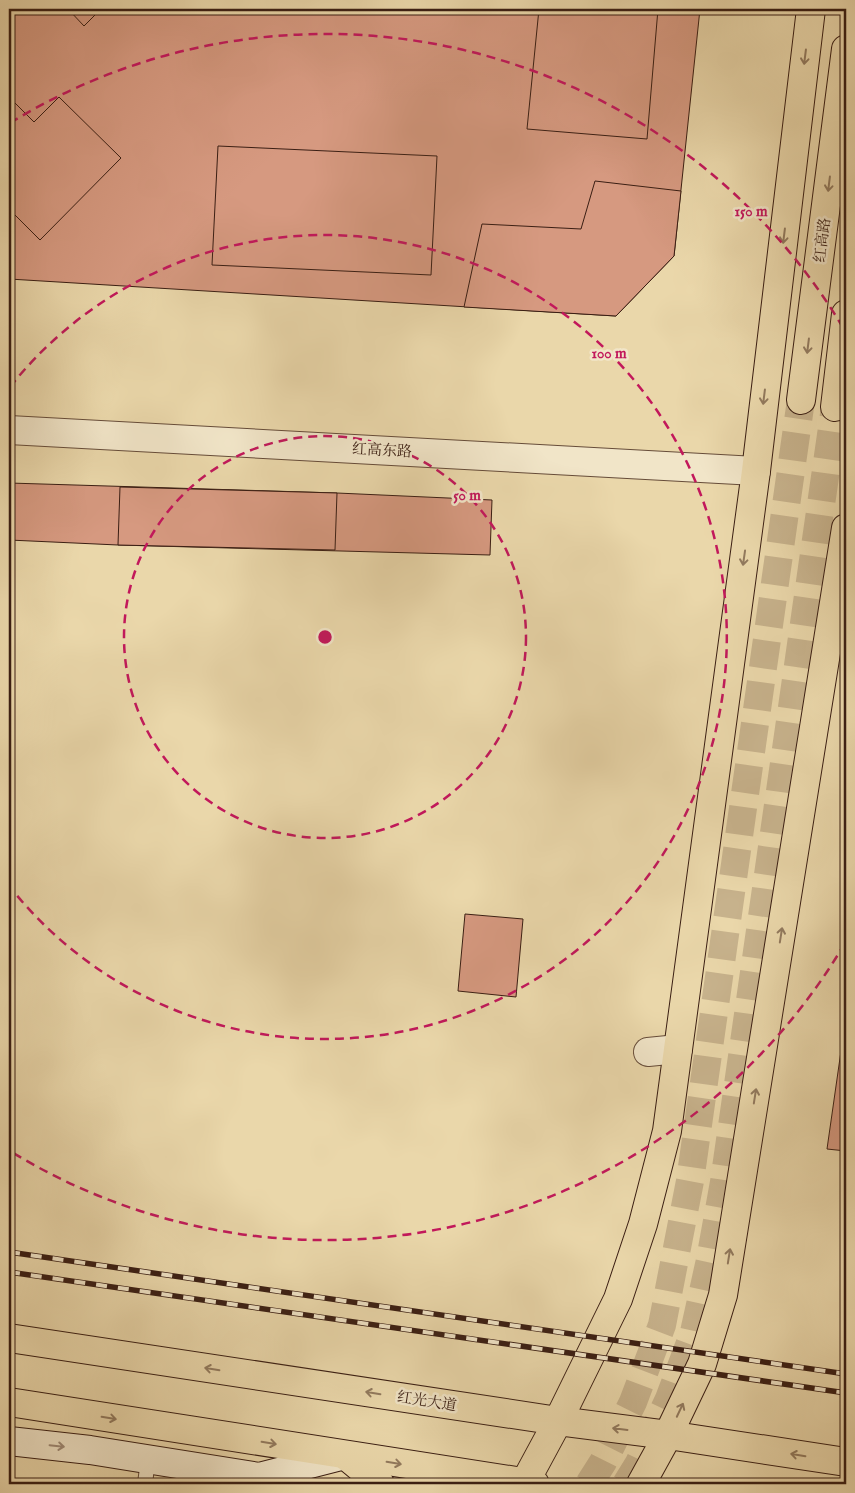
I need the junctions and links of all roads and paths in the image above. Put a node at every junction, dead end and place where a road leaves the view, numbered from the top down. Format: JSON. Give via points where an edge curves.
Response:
{"nodes":[{"id":1,"x":811,"y":9,"type":"edge"},
{"id":2,"x":846,"y":49,"type":"edge"},
{"id":3,"x":846,"y":314,"type":"edge"},
{"id":4,"x":801,"y":400,"type":"tunnel mouth"},
{"id":5,"x":834,"y":407,"type":"tunnel mouth"},
{"id":6,"x":9,"y":430,"type":"edge"},
{"id":7,"x":756,"y":471,"type":"junction"},
{"id":8,"x":846,"y":528,"type":"edge"},
{"id":9,"x":678,"y":1049,"type":"junction"},
{"id":10,"x":648,"y":1052,"type":"dead end"},
{"id":11,"x":9,"y":1338,"type":"edge"},
{"id":12,"x":9,"y":1402,"type":"edge"},
{"id":13,"x":558,"y":1421,"type":"junction"},
{"id":14,"x":668,"y":1435,"type":"junction"},
{"id":15,"x":9,"y":1441,"type":"edge"},
{"id":16,"x":345,"y":1455,"type":"junction"},
{"id":17,"x":846,"y":1462,"type":"edge"},
{"id":18,"x":147,"y":1472,"type":"edge"},
{"id":19,"x":380,"y":1484,"type":"edge"},
{"id":20,"x":528,"y":1484,"type":"edge"},
{"id":21,"x":641,"y":1484,"type":"edge"}],
"edges":[{"from":1,"to":7,"type":"main road","one_way":true},
{"from":2,"to":4,"type":"main road","name":"红高路","one_way":true},
{"from":3,"to":5,"type":"main road"},
{"from":6,"to":7,"type":"street","name":"红高东路"},
{"from":7,"to":9,"type":"main road","one_way":true},
{"from":14,"to":8,"type":"main road","one_way":true,"via":[[702,1364],[722,1295]]},
{"from":9,"to":10,"type":"street"},
{"from":9,"to":13,"type":"main road","via":[[668,1131],[643,1224],[618,1299]]},
{"from":13,"to":11,"type":"main road","name":"红光大道","one_way":true},
{"from":12,"to":16,"type":"main road","one_way":true},
{"from":14,"to":13,"type":"main road","name":"红光大道","one_way":true},
{"from":13,"to":20,"type":"main road"},
{"from":17,"to":14,"type":"main road","name":"红光大道","one_way":true},
{"from":14,"to":21,"type":"main road"},
{"from":15,"to":18,"type":"street","one_way":true,"via":[[90,1450]]},
{"from":16,"to":18,"type":"street","via":[[259,1477]]},
{"from":16,"to":19,"type":"main road"},
{"from":16,"to":20,"type":"main road","one_way":true}]}
